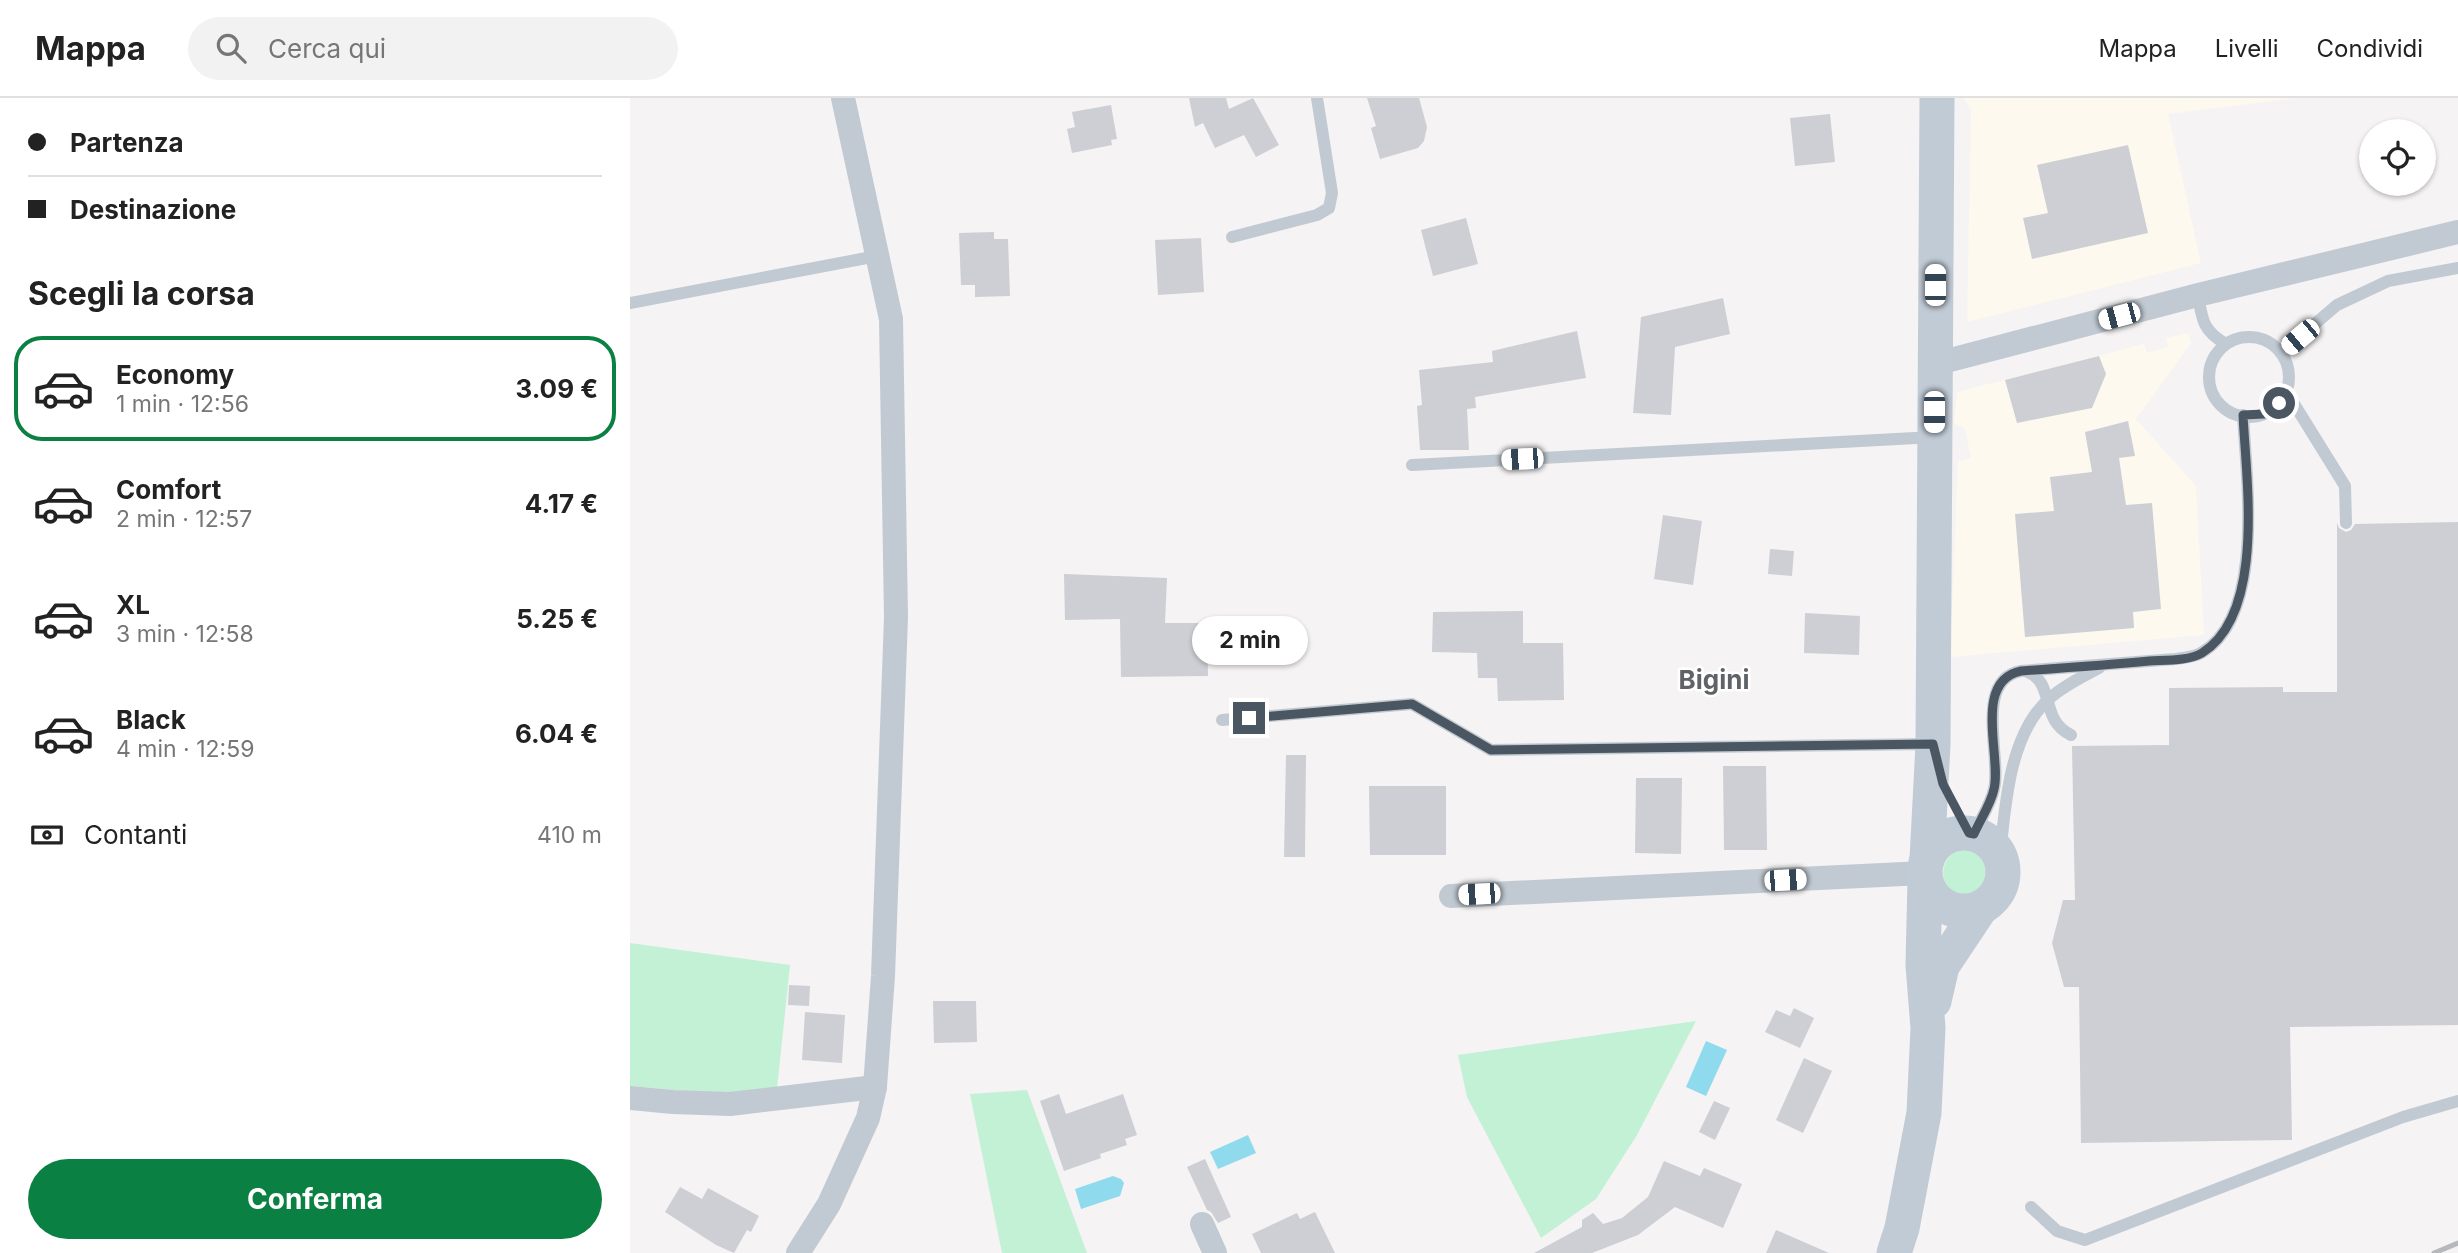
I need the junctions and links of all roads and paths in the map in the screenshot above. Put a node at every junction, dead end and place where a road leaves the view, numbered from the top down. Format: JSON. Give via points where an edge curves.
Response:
{"nodes":[{"id":1,"x":843,"y":98,"type":"edge"},
{"id":2,"x":1317,"y":98,"type":"edge"},
{"id":3,"x":1937,"y":98,"type":"edge"},
{"id":4,"x":2458,"y":232,"type":"edge"},
{"id":5,"x":1232,"y":237,"type":"dead end"},
{"id":6,"x":877,"y":256,"type":"junction"},
{"id":7,"x":2458,"y":268,"type":"edge"},
{"id":8,"x":2198,"y":295,"type":"junction"},
{"id":9,"x":630,"y":303,"type":"edge"},
{"id":10,"x":2226,"y":344,"type":"junction"},
{"id":11,"x":2281,"y":352,"type":"junction"},
{"id":12,"x":1934,"y":364,"type":"junction"},
{"id":13,"x":2286,"y":391,"type":"junction"},
{"id":14,"x":2243,"y":415,"type":"junction"},
{"id":15,"x":1934,"y":436,"type":"junction"},
{"id":16,"x":1412,"y":466,"type":"dead end"},
{"id":17,"x":2346,"y":523,"type":"dead end"},
{"id":18,"x":2103,"y":666,"type":"junction"},
{"id":19,"x":2021,"y":671,"type":"junction"},
{"id":20,"x":2047,"y":701,"type":"junction"},
{"id":21,"x":1222,"y":720,"type":"dead end"},
{"id":22,"x":2071,"y":735,"type":"dead end"},
{"id":23,"x":1933,"y":744,"type":"junction"},
{"id":24,"x":1971,"y":834,"type":"junction"},
{"id":25,"x":2000,"y":856,"type":"junction"},
{"id":26,"x":1925,"y":871,"type":"junction"},
{"id":27,"x":1451,"y":896,"type":"dead end"},
{"id":28,"x":1980,"y":909,"type":"junction"},
{"id":29,"x":1928,"y":1028,"type":"junction"},
{"id":30,"x":875,"y":1087,"type":"junction"},
{"id":31,"x":630,"y":1098,"type":"edge"},
{"id":32,"x":2458,"y":1101,"type":"edge"},
{"id":33,"x":2031,"y":1208,"type":"dead end"},
{"id":34,"x":1202,"y":1224,"type":"dead end"},
{"id":35,"x":799,"y":1253,"type":"edge"},
{"id":36,"x":1214,"y":1253,"type":"edge"},
{"id":37,"x":1894,"y":1253,"type":"edge"}],
"edges":[{"from":1,"to":6,"type":"street"},
{"from":2,"to":5,"type":"lane","via":[[1332,193],[1329,208]]},
{"from":3,"to":12,"type":"main road"},
{"from":4,"to":8,"type":"street"},
{"from":6,"to":9,"type":"lane"},
{"from":6,"to":30,"type":"street","via":[[891,319],[896,617]]},
{"from":7,"to":11,"type":"lane","via":[[2388,281],[2337,304]]},
{"from":8,"to":10,"type":"lane","via":[[2211,336]]},
{"from":8,"to":12,"type":"street"},
{"from":10,"to":11,"type":"lane","via":[[2253,337]]},
{"from":10,"to":14,"type":"lane","via":[[2212,361],[2211,388],[2222,406]]},
{"from":11,"to":13,"type":"lane","via":[[2289,379]]},
{"from":12,"to":15,"type":"main road"},
{"from":13,"to":14,"type":"lane","via":[[2264,414]]},
{"from":13,"to":17,"type":"lane","via":[[2345,486]]},
{"from":14,"to":18,"type":"lane","via":[[2250,526],[2237,607],[2222,634],[2200,654]]},
{"from":15,"to":16,"type":"lane"},
{"from":15,"to":23,"type":"main road"},
{"from":18,"to":19,"type":"lane"},
{"from":18,"to":20,"type":"lane"},
{"from":19,"to":20,"type":"lane","via":[[2040,681]]},
{"from":19,"to":24,"type":"lane","via":[[2002,681],[1993,708],[1994,789]]},
{"from":20,"to":22,"type":"lane","via":[[2054,722]]},
{"from":20,"to":25,"type":"lane","via":[[2021,743],[2011,771]]},
{"from":21,"to":23,"type":"lane","via":[[1412,704],[1491,750]]},
{"from":23,"to":24,"type":"main road","via":[[1943,784]]},
{"from":23,"to":26,"type":"main road"},
{"from":24,"to":25,"type":"main road","via":[[1994,846]]},
{"from":24,"to":26,"type":"main road","via":[[1943,839],[1933,848]]},
{"from":25,"to":28,"type":"main road","via":[[2003,882],[1997,895]]},
{"from":26,"to":27,"type":"street"},
{"from":26,"to":28,"type":"main road","via":[[1929,891],[1946,907],[1957,912]]},
{"from":26,"to":29,"type":"main road","via":[[1923,965]]},
{"from":28,"to":29,"type":"main road","via":[[1942,966]]},
{"from":29,"to":37,"type":"main road","via":[[1924,1113]]},
{"from":30,"to":31,"type":"street","via":[[730,1104]]},
{"from":30,"to":35,"type":"street","via":[[849,1164]]},
{"from":32,"to":33,"type":"lane","via":[[2403,1117],[2085,1240],[2057,1231]]},
{"from":34,"to":36,"type":"street"}]}
